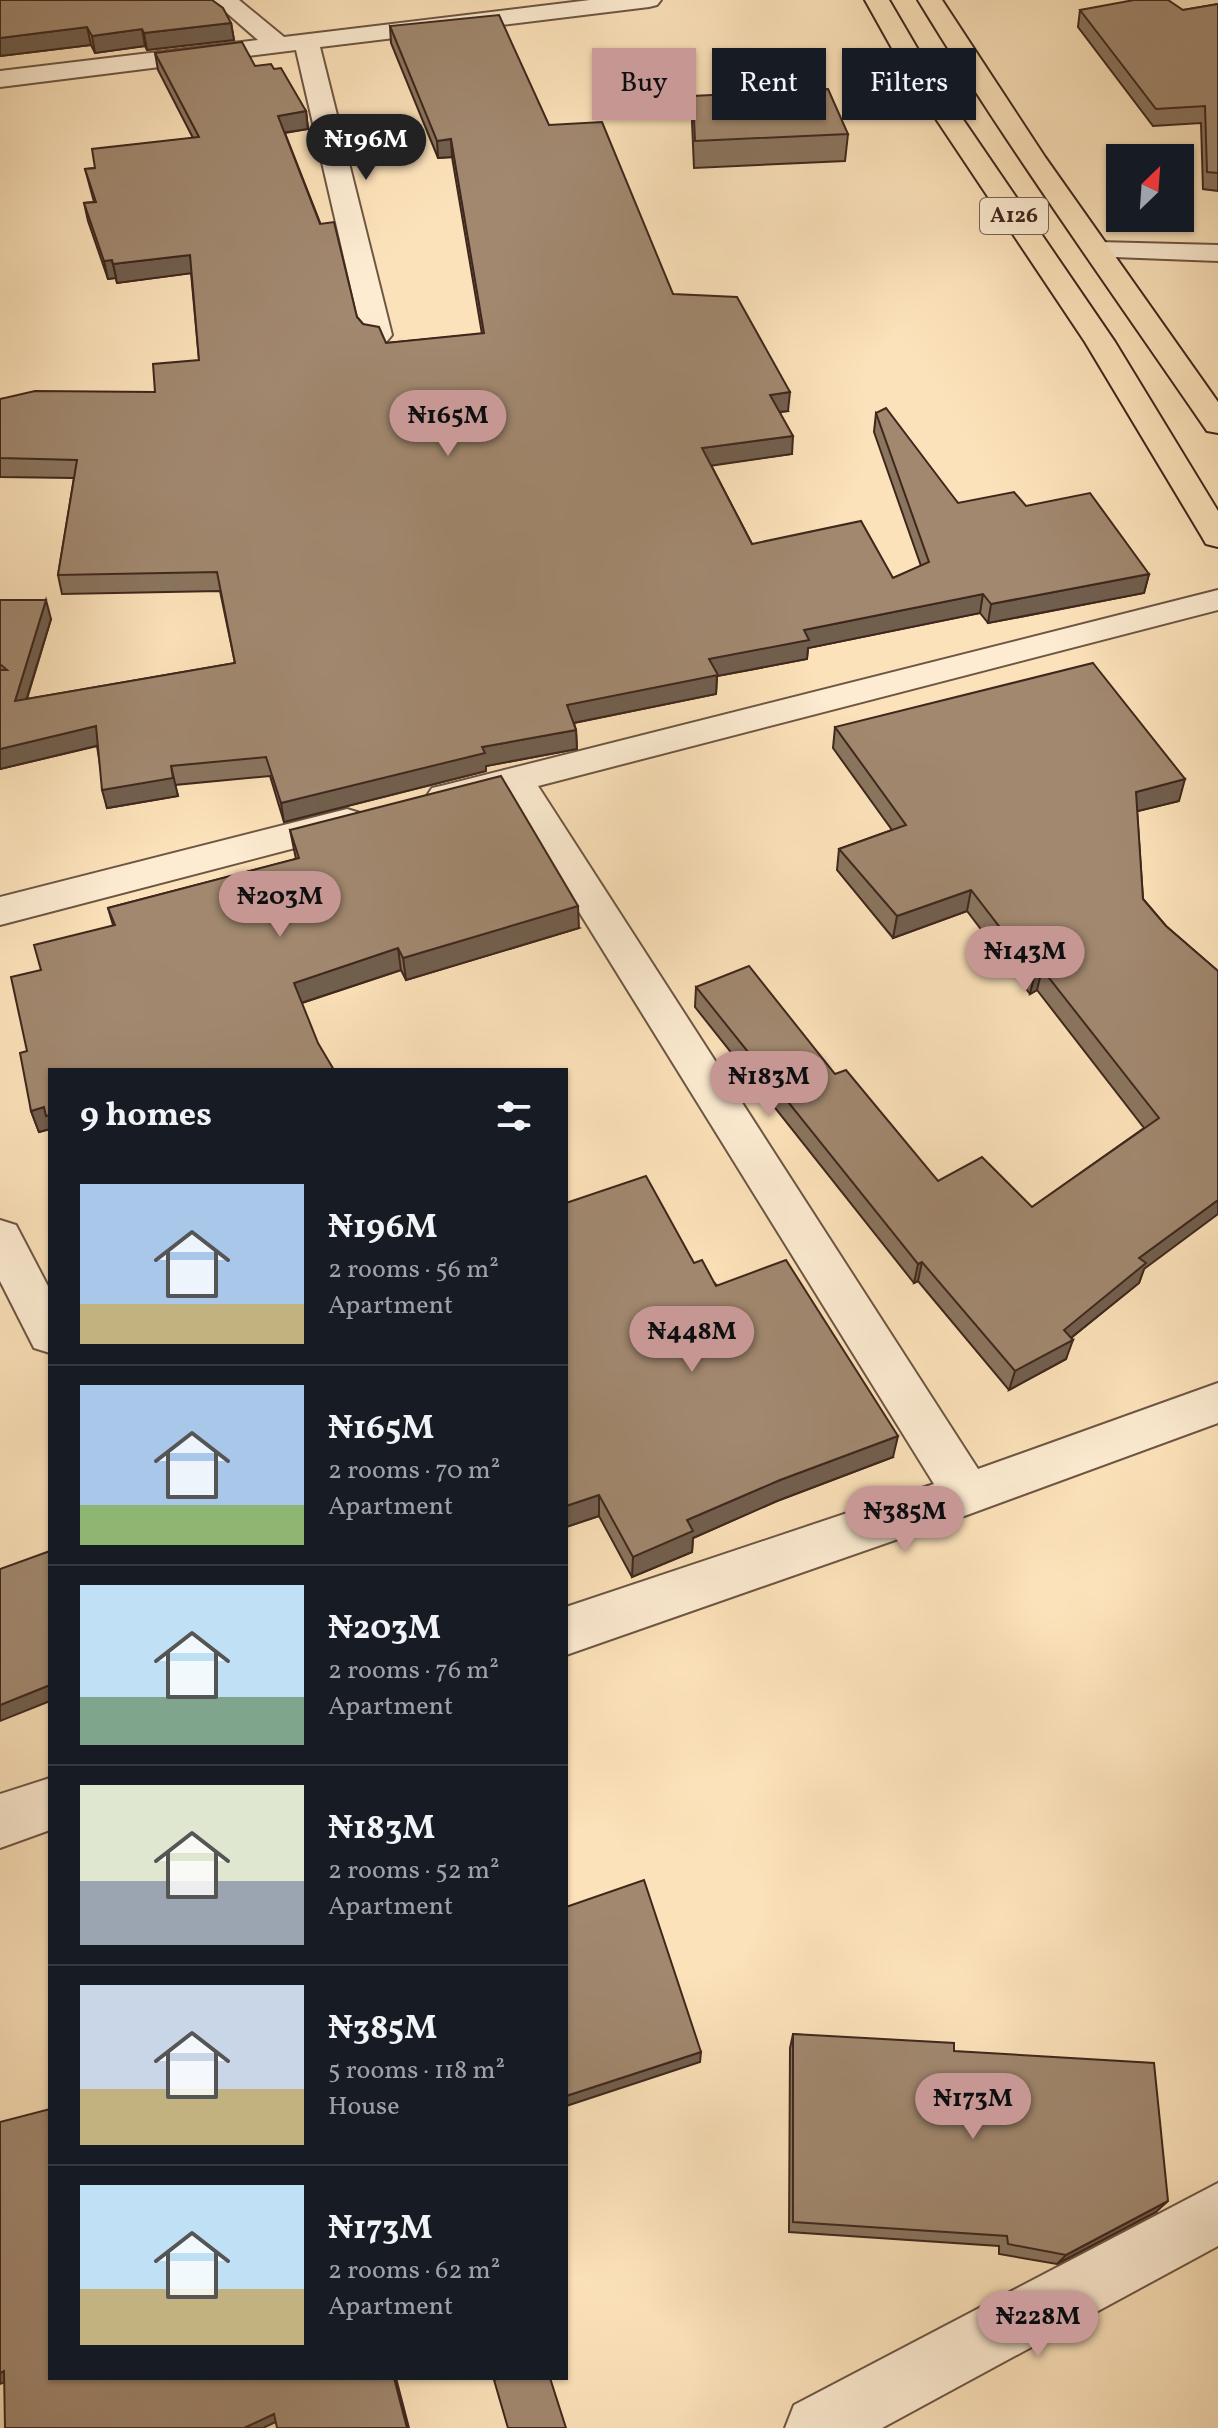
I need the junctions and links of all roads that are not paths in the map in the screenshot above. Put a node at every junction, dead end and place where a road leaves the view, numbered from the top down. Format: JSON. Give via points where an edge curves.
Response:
{"nodes":[{"id":1,"x":224,"y":0,"type":"edge"},
{"id":2,"x":649,"y":0,"type":"edge"},
{"id":3,"x":877,"y":0,"type":"edge"},
{"id":4,"x":930,"y":0,"type":"edge"},
{"id":5,"x":306,"y":41,"type":"junction"},
{"id":6,"x":279,"y":45,"type":"junction"},
{"id":7,"x":0,"y":79,"type":"edge"},
{"id":8,"x":1098,"y":250,"type":"junction"},
{"id":9,"x":1218,"y":253,"type":"edge"},
{"id":10,"x":377,"y":335,"type":"edge"},
{"id":11,"x":1218,"y":424,"type":"edge"},
{"id":12,"x":1218,"y":537,"type":"edge"},
{"id":13,"x":1218,"y":600,"type":"edge"},
{"id":14,"x":515,"y":779,"type":"junction"},
{"id":15,"x":0,"y":911,"type":"edge"},
{"id":16,"x":0,"y":1238,"type":"edge"},
{"id":17,"x":48,"y":1330,"type":"edge"},
{"id":18,"x":1218,"y":1403,"type":"edge"},
{"id":19,"x":967,"y":1494,"type":"junction"},
{"id":20,"x":568,"y":1630,"type":"edge"},
{"id":21,"x":48,"y":1805,"type":"edge"},
{"id":22,"x":0,"y":1821,"type":"edge"},
{"id":23,"x":1218,"y":2213,"type":"edge"},
{"id":24,"x":817,"y":2428,"type":"edge"}],
"edges":[{"from":1,"to":6,"type":"street"},
{"from":2,"to":5,"type":"street"},
{"from":3,"to":12,"type":"highway","number":"A126","via":[[947,116],[1100,342]]},
{"from":4,"to":8,"type":"highway","number":"A126","via":[[1002,118]]},
{"from":5,"to":6,"type":"street"},
{"from":5,"to":10,"type":"street"},
{"from":6,"to":7,"type":"street"},
{"from":8,"to":9,"type":"street"},
{"from":8,"to":11,"type":"highway","number":"A126"},
{"from":13,"to":14,"type":"street"},
{"from":14,"to":15,"type":"street"},
{"from":14,"to":19,"type":"street"},
{"from":16,"to":17,"type":"street"},
{"from":18,"to":19,"type":"street"},
{"from":19,"to":20,"type":"street"},
{"from":21,"to":22,"type":"street"},
{"from":23,"to":24,"type":"street"}]}
